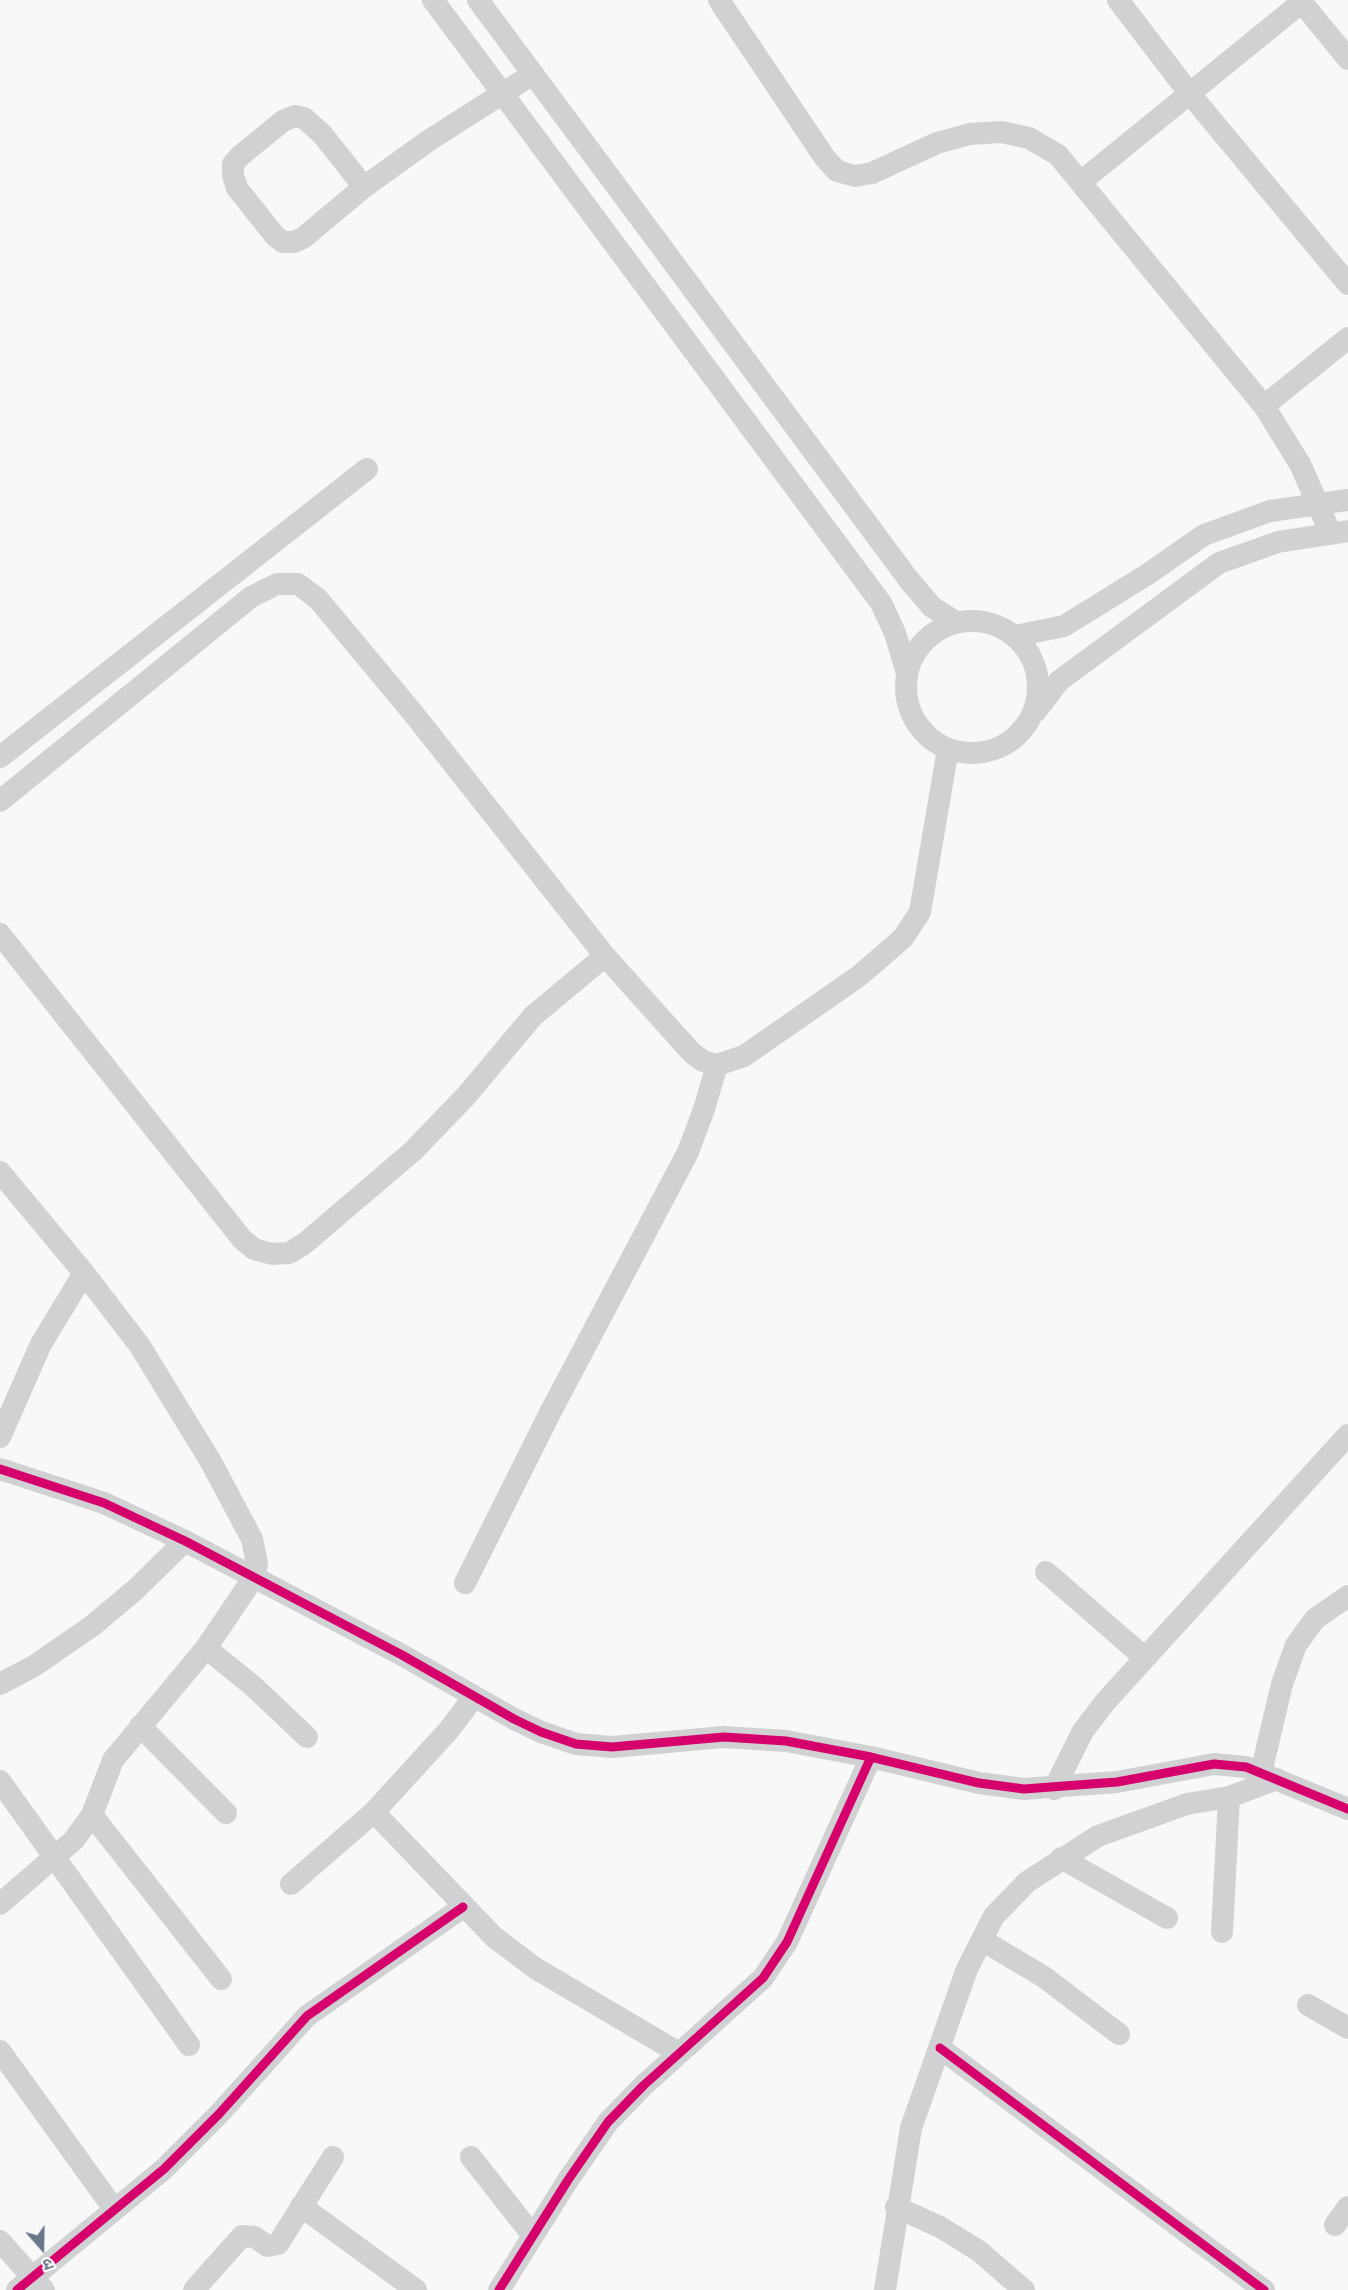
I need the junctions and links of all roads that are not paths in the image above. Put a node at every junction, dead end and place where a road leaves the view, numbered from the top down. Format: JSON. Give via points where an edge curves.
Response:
{"nodes":[{"id":1,"x":433,"y":0,"type":"edge"},
{"id":2,"x":478,"y":0,"type":"edge"},
{"id":3,"x":719,"y":0,"type":"edge"},
{"id":4,"x":1118,"y":0,"type":"edge"},
{"id":5,"x":1301,"y":1,"type":"edge"},
{"id":6,"x":1348,"y":59,"type":"edge"},
{"id":7,"x":533,"y":74,"type":"junction"},
{"id":8,"x":501,"y":93,"type":"junction"},
{"id":9,"x":1190,"y":94,"type":"junction"},
{"id":10,"x":1082,"y":181,"type":"junction"},
{"id":11,"x":364,"y":187,"type":"junction"},
{"id":12,"x":1348,"y":284,"type":"edge"},
{"id":13,"x":1348,"y":338,"type":"edge"},
{"id":14,"x":1264,"y":406,"type":"junction"},
{"id":15,"x":367,"y":469,"type":"dead end"},
{"id":16,"x":1348,"y":500,"type":"edge"},
{"id":17,"x":1319,"y":504,"type":"junction"},
{"id":18,"x":1339,"y":532,"type":"edge"},
{"id":19,"x":956,"y":622,"type":"junction"},
{"id":20,"x":1016,"y":636,"type":"junction"},
{"id":21,"x":907,"y":673,"type":"junction"},
{"id":22,"x":1033,"y":715,"type":"junction"},
{"id":23,"x":948,"y":749,"type":"junction"},
{"id":24,"x":0,"y":757,"type":"edge"},
{"id":25,"x":0,"y":801,"type":"edge"},
{"id":26,"x":0,"y":934,"type":"edge"},
{"id":27,"x":605,"y":956,"type":"junction"},
{"id":28,"x":717,"y":1065,"type":"junction"},
{"id":29,"x":0,"y":1172,"type":"edge"},
{"id":30,"x":84,"y":1273,"type":"junction"},
{"id":31,"x":1348,"y":1435,"type":"edge"},
{"id":32,"x":0,"y":1437,"type":"edge"},
{"id":33,"x":0,"y":1469,"type":"edge"},
{"id":34,"x":185,"y":1541,"type":"junction"},
{"id":35,"x":1046,"y":1572,"type":"dead end"},
{"id":36,"x":254,"y":1577,"type":"junction"},
{"id":37,"x":465,"y":1583,"type":"dead end"},
{"id":38,"x":1348,"y":1596,"type":"edge"},
{"id":39,"x":206,"y":1648,"type":"junction"},
{"id":40,"x":1145,"y":1659,"type":"junction"},
{"id":41,"x":0,"y":1684,"type":"edge"},
{"id":42,"x":474,"y":1697,"type":"junction"},
{"id":43,"x":140,"y":1726,"type":"junction"},
{"id":44,"x":307,"y":1737,"type":"dead end"},
{"id":45,"x":871,"y":1756,"type":"junction"},
{"id":46,"x":1269,"y":1776,"type":"junction"},
{"id":47,"x":0,"y":1781,"type":"edge"},
{"id":48,"x":1054,"y":1789,"type":"junction"},
{"id":49,"x":1229,"y":1797,"type":"junction"},
{"id":50,"x":1348,"y":1809,"type":"edge"},
{"id":51,"x":374,"y":1812,"type":"junction"},
{"id":52,"x":226,"y":1813,"type":"dead end"},
{"id":53,"x":92,"y":1815,"type":"junction"},
{"id":54,"x":53,"y":1856,"type":"junction"},
{"id":55,"x":1061,"y":1858,"type":"junction"},
{"id":56,"x":291,"y":1884,"type":"dead end"},
{"id":57,"x":0,"y":1904,"type":"edge"},
{"id":58,"x":463,"y":1907,"type":"junction"},
{"id":59,"x":1167,"y":1918,"type":"dead end"},
{"id":60,"x":1222,"y":1932,"type":"dead end"},
{"id":61,"x":982,"y":1940,"type":"junction"},
{"id":62,"x":221,"y":1979,"type":"dead end"},
{"id":63,"x":1308,"y":2005,"type":"dead end"},
{"id":64,"x":1348,"y":2028,"type":"edge"},
{"id":65,"x":1119,"y":2034,"type":"dead end"},
{"id":66,"x":189,"y":2045,"type":"dead end"},
{"id":67,"x":940,"y":2048,"type":"junction"},
{"id":68,"x":0,"y":2051,"type":"edge"},
{"id":69,"x":680,"y":2053,"type":"junction"},
{"id":70,"x":333,"y":2157,"type":"dead end"},
{"id":71,"x":471,"y":2157,"type":"dead end"},
{"id":72,"x":301,"y":2206,"type":"junction"},
{"id":73,"x":896,"y":2207,"type":"junction"},
{"id":74,"x":1348,"y":2207,"type":"edge"},
{"id":75,"x":114,"y":2209,"type":"junction"},
{"id":76,"x":1335,"y":2226,"type":"dead end"},
{"id":77,"x":533,"y":2236,"type":"junction"},
{"id":78,"x":0,"y":2241,"type":"edge"},
{"id":79,"x":31,"y":2286,"type":"edge"},
{"id":80,"x":891,"y":2286,"type":"edge"},
{"id":81,"x":194,"y":2290,"type":"edge"},
{"id":82,"x":416,"y":2290,"type":"edge"},
{"id":83,"x":499,"y":2290,"type":"edge"},
{"id":84,"x":1024,"y":2290,"type":"edge"},
{"id":85,"x":1264,"y":2290,"type":"edge"}],
"edges":[{"from":1,"to":8,"type":"street"},
{"from":2,"to":7,"type":"street"},
{"from":3,"to":10,"type":"street","via":[[837,171],[855,176],[872,173],[937,143],[970,134],[1001,132],[1029,138],[1058,155]]},
{"from":4,"to":9,"type":"street"},
{"from":5,"to":6,"type":"street"},
{"from":5,"to":9,"type":"street"},
{"from":7,"to":8,"type":"street"},
{"from":7,"to":19,"type":"street","via":[[909,580],[932,607]]},
{"from":8,"to":11,"type":"street"},
{"from":8,"to":21,"type":"street","via":[[881,603]]},
{"from":9,"to":10,"type":"street"},
{"from":9,"to":12,"type":"street"},
{"from":10,"to":14,"type":"street"},
{"from":11,"to":11,"type":"street","via":[[303,238],[283,242],[237,188],[233,165],[283,121],[295,116],[304,118],[322,134]]},
{"from":13,"to":14,"type":"street"},
{"from":14,"to":17,"type":"street","via":[[1300,464]]},
{"from":15,"to":24,"type":"street"},
{"from":16,"to":17,"type":"street"},
{"from":17,"to":18,"type":"street"},
{"from":17,"to":20,"type":"street","via":[[1270,511],[1204,535],[1064,626]]},
{"from":18,"to":22,"type":"street","via":[[1278,542],[1219,563],[1059,681]]},
{"from":19,"to":20,"type":"street","via":[[975,620],[998,625]]},
{"from":19,"to":21,"type":"street","via":[[934,632],[915,651]]},
{"from":20,"to":22,"type":"street","via":[[1030,654],[1038,674]]},
{"from":21,"to":23,"type":"street","via":[[908,707],[916,724],[932,741]]},
{"from":22,"to":23,"type":"street","via":[[1013,740],[992,751],[971,754]]},
{"from":23,"to":28,"type":"street","via":[[920,912],[903,938],[859,976],[744,1056]]},
{"from":25,"to":27,"type":"street","via":[[251,597],[277,584],[298,584],[318,599],[413,713]]},
{"from":26,"to":27,"type":"street","via":[[242,1239],[255,1249],[272,1254],[289,1253],[304,1244],[413,1151],[466,1096],[533,1016]]},
{"from":27,"to":28,"type":"street","via":[[692,1053]]},
{"from":28,"to":37,"type":"street","via":[[688,1152]]},
{"from":29,"to":30,"type":"street"},
{"from":30,"to":32,"type":"street","via":[[41,1344]]},
{"from":30,"to":36,"type":"street","via":[[140,1346],[192,1427],[252,1539],[257,1564]]},
{"from":31,"to":40,"type":"street"},
{"from":33,"to":34,"type":"street","via":[[104,1503]]},
{"from":34,"to":36,"type":"street"},
{"from":34,"to":41,"type":"street","via":[[92,1626]]},
{"from":35,"to":40,"type":"street"},
{"from":36,"to":39,"type":"street"},
{"from":36,"to":42,"type":"street"},
{"from":38,"to":46,"type":"street","via":[[1315,1619],[1296,1645],[1282,1684]]},
{"from":39,"to":43,"type":"street"},
{"from":39,"to":44,"type":"street","via":[[254,1686]]},
{"from":40,"to":48,"type":"street","via":[[1083,1731]]},
{"from":42,"to":45,"type":"street","via":[[541,1732],[576,1744],[612,1747],[724,1737],[786,1741]]},
{"from":42,"to":51,"type":"street"},
{"from":43,"to":52,"type":"street"},
{"from":43,"to":53,"type":"street","via":[[113,1760]]},
{"from":45,"to":48,"type":"street","via":[[979,1783]]},
{"from":45,"to":69,"type":"street","via":[[787,1942],[763,1978]]},
{"from":46,"to":48,"type":"street","via":[[1246,1767],[1214,1764]]},
{"from":46,"to":49,"type":"street"},
{"from":46,"to":50,"type":"street"},
{"from":47,"to":54,"type":"street"},
{"from":49,"to":55,"type":"street","via":[[1186,1804],[1147,1818],[1098,1836]]},
{"from":49,"to":60,"type":"street"},
{"from":51,"to":56,"type":"street"},
{"from":51,"to":58,"type":"street"},
{"from":53,"to":54,"type":"street","via":[[74,1840]]},
{"from":53,"to":62,"type":"street"},
{"from":54,"to":57,"type":"street"},
{"from":54,"to":66,"type":"street"},
{"from":55,"to":59,"type":"street"},
{"from":55,"to":61,"type":"street","via":[[1027,1882],[994,1916]]},
{"from":58,"to":69,"type":"street","via":[[535,1968]]},
{"from":58,"to":75,"type":"street","via":[[307,2016],[164,2169]]},
{"from":61,"to":65,"type":"street","via":[[1044,1977]]},
{"from":61,"to":67,"type":"street","via":[[967,1969]]},
{"from":63,"to":64,"type":"street"},
{"from":67,"to":73,"type":"street","via":[[911,2128]]},
{"from":67,"to":85,"type":"street"},
{"from":68,"to":75,"type":"street"},
{"from":69,"to":77,"type":"street","via":[[608,2122]]},
{"from":70,"to":72,"type":"street"},
{"from":71,"to":77,"type":"street"},
{"from":72,"to":81,"type":"street","via":[[278,2244],[267,2246],[255,2237],[242,2236]]},
{"from":72,"to":82,"type":"street"},
{"from":73,"to":80,"type":"street"},
{"from":73,"to":84,"type":"street","via":[[940,2227],[979,2252]]},
{"from":74,"to":76,"type":"street"},
{"from":75,"to":79,"type":"street"},
{"from":77,"to":83,"type":"street"},
{"from":78,"to":79,"type":"street"}]}
